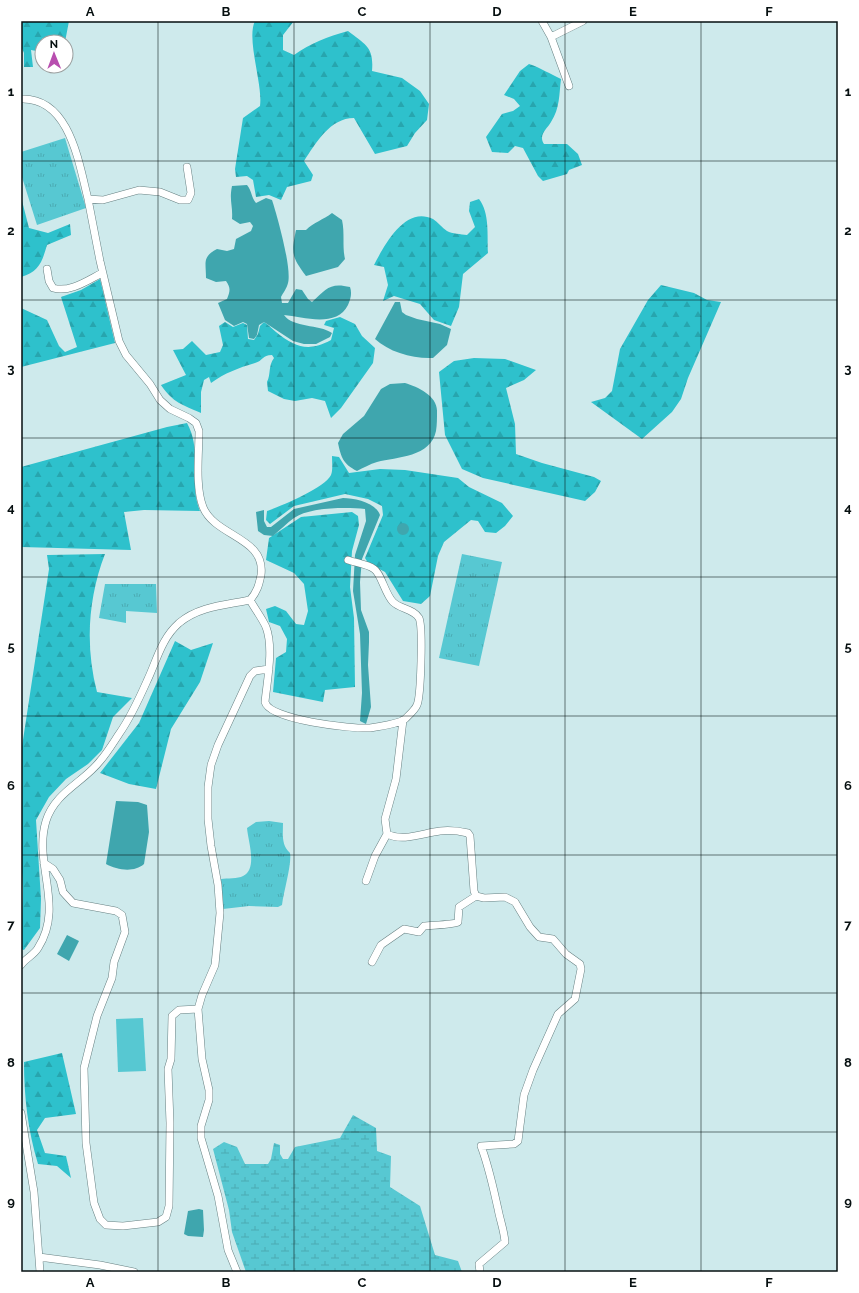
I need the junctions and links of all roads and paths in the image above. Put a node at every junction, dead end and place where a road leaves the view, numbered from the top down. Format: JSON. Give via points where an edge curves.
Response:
{"nodes":[{"id":1,"x":542,"y":21,"type":"edge"},
{"id":2,"x":583,"y":21,"type":"edge"},
{"id":3,"x":551,"y":37,"type":"junction"},
{"id":4,"x":569,"y":86,"type":"dead end"},
{"id":5,"x":21,"y":99,"type":"edge"},
{"id":6,"x":187,"y":167,"type":"dead end"},
{"id":7,"x":88,"y":199,"type":"junction"},
{"id":8,"x":47,"y":269,"type":"dead end"},
{"id":9,"x":102,"y":273,"type":"junction"},
{"id":10,"x":348,"y":560,"type":"dead end"},
{"id":11,"x":250,"y":600,"type":"junction"},
{"id":12,"x":269,"y":669,"type":"junction"},
{"id":13,"x":403,"y":720,"type":"junction"},
{"id":14,"x":387,"y":834,"type":"junction"},
{"id":15,"x":44,"y":863,"type":"junction"},
{"id":16,"x":366,"y":881,"type":"dead end"},
{"id":17,"x":476,"y":896,"type":"junction"},
{"id":18,"x":372,"y":962,"type":"dead end"},
{"id":19,"x":21,"y":965,"type":"edge"},
{"id":20,"x":198,"y":1009,"type":"junction"},
{"id":21,"x":21,"y":1113,"type":"edge"},
{"id":22,"x":39,"y":1257,"type":"junction"},
{"id":23,"x":40,"y":1272,"type":"edge"},
{"id":24,"x":134,"y":1272,"type":"edge"},
{"id":25,"x":237,"y":1272,"type":"edge"},
{"id":26,"x":480,"y":1272,"type":"edge"}],
"edges":[{"from":1,"to":3,"type":"street"},
{"from":2,"to":3,"type":"street"},
{"from":3,"to":4,"type":"street"},
{"from":5,"to":7,"type":"street","via":[[40,101],[66,128],[77,151]]},
{"from":6,"to":7,"type":"street","via":[[191,193],[188,200],[180,200],[160,192],[140,190],[103,200]]},
{"from":7,"to":9,"type":"street"},
{"from":8,"to":9,"type":"street","via":[[49,281],[59,290]]},
{"from":9,"to":11,"type":"street","via":[[119,341],[126,355],[160,400],[196,423],[199,431],[200,493],[203,507],[217,526],[256,552],[262,567],[259,586]]},
{"from":10,"to":13,"type":"street","via":[[375,569],[387,596],[395,604],[418,616],[420,623],[417,705]]},
{"from":11,"to":12,"type":"street","via":[[268,636]]},
{"from":11,"to":15,"type":"street","via":[[194,613],[167,636],[132,714],[100,762],[75,782],[56,802],[46,821]]},
{"from":12,"to":13,"type":"street","via":[[265,702],[270,710],[308,722],[360,728]]},
{"from":12,"to":20,"type":"street","via":[[255,671],[250,676],[211,765],[208,819],[220,913],[216,965]]},
{"from":13,"to":14,"type":"street","via":[[396,779],[385,819]]},
{"from":14,"to":16,"type":"street"},
{"from":14,"to":17,"type":"street","via":[[405,837],[440,831],[468,833]]},
{"from":15,"to":19,"type":"street","via":[[50,907],[47,927],[38,950]]},
{"from":15,"to":20,"type":"street","via":[[53,869],[60,880],[63,892],[73,903],[116,911],[122,915],[125,924],[112,978],[97,1016],[84,1068],[86,1142],[94,1203],[100,1219],[106,1224],[123,1226],[158,1222],[166,1217],[169,1206],[168,1068],[171,1058],[171,1019],[179,1010]]},
{"from":17,"to":18,"type":"street","via":[[460,907],[458,922],[424,926],[418,932],[404,929],[381,945]]},
{"from":17,"to":26,"type":"street","via":[[505,897],[515,902],[539,937],[556,942],[566,954],[580,964],[581,969],[575,999],[558,1014],[533,1070],[524,1095],[518,1141],[514,1144],[481,1146],[503,1224],[505,1242],[478,1264]]},
{"from":20,"to":25,"type":"street","via":[[202,1059],[209,1090],[201,1138],[218,1196],[228,1250]]},
{"from":21,"to":22,"type":"street","via":[[34,1192]]},
{"from":22,"to":23,"type":"street"},
{"from":22,"to":24,"type":"street"}]}
